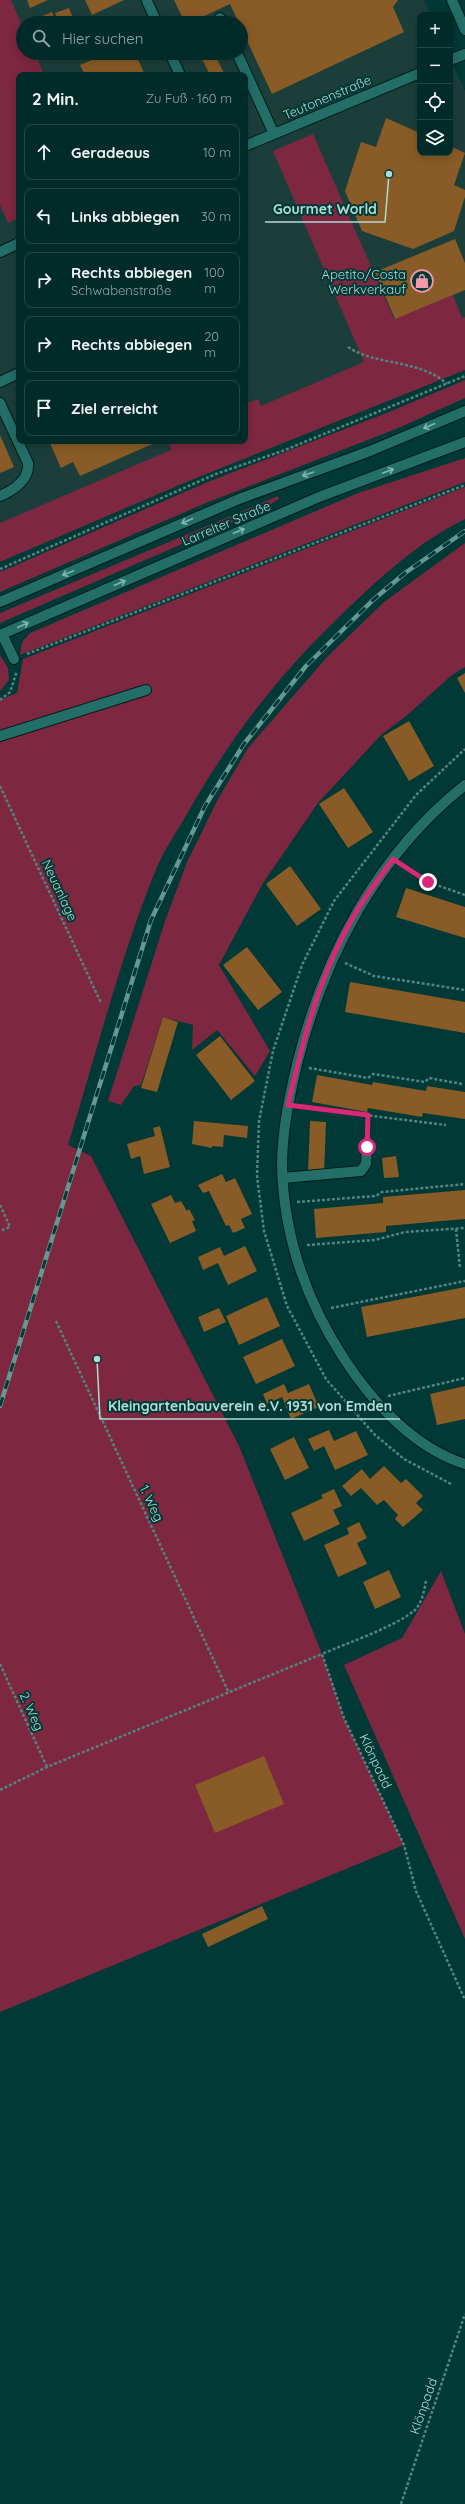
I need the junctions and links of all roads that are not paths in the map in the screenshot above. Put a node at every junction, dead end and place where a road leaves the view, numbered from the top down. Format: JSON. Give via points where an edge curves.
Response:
{"nodes":[{"id":1,"x":452,"y":0,"type":"edge"},
{"id":2,"x":147,"y":1,"type":"dead end"},
{"id":3,"x":154,"y":16,"type":"edge"},
{"id":4,"x":465,"y":30,"type":"edge"},
{"id":5,"x":465,"y":54,"type":"edge"},
{"id":6,"x":453,"y":59,"type":"edge"},
{"id":7,"x":173,"y":60,"type":"edge"},
{"id":8,"x":239,"y":60,"type":"edge"},
{"id":9,"x":179,"y":72,"type":"edge"},
{"id":10,"x":245,"y":72,"type":"edge"},
{"id":11,"x":417,"y":74,"type":"edge"},
{"id":12,"x":248,"y":79,"type":"edge"},
{"id":13,"x":274,"y":134,"type":"junction"},
{"id":14,"x":248,"y":143,"type":"edge"},
{"id":15,"x":16,"y":244,"type":"edge"},
{"id":16,"x":0,"y":252,"type":"edge"},
{"id":17,"x":16,"y":374,"type":"edge"},
{"id":18,"x":0,"y":382,"type":"edge"},
{"id":19,"x":0,"y":402,"type":"edge"},
{"id":20,"x":465,"y":411,"type":"edge"},
{"id":21,"x":16,"y":437,"type":"edge"},
{"id":22,"x":465,"y":442,"type":"edge"},
{"id":23,"x":19,"y":444,"type":"edge"},
{"id":24,"x":0,"y":496,"type":"edge"},
{"id":25,"x":0,"y":602,"type":"edge"},
{"id":26,"x":1,"y":634,"type":"edge"},
{"id":27,"x":14,"y":659,"type":"road end"},
{"id":28,"x":146,"y":690,"type":"dead end"},
{"id":29,"x":0,"y":736,"type":"edge"},
{"id":30,"x":465,"y":785,"type":"edge"},
{"id":31,"x":367,"y":1147,"type":"road end"},
{"id":32,"x":283,"y":1178,"type":"junction"},
{"id":33,"x":465,"y":1464,"type":"edge"}],
"edges":[{"from":1,"to":4,"type":"street"},
{"from":2,"to":3,"type":"street"},
{"from":5,"to":6,"type":"street"},
{"from":7,"to":9,"type":"street"},
{"from":8,"to":10,"type":"street"},
{"from":11,"to":13,"type":"street","name":"Teutonenstraße"},
{"from":12,"to":13,"type":"street"},
{"from":13,"to":14,"type":"street","name":"Teutonenstraße"},
{"from":15,"to":16,"type":"street"},
{"from":17,"to":18,"type":"street"},
{"from":19,"to":21,"type":"street"},
{"from":20,"to":25,"type":"street","name":"Larrelter Straße","one_way":true,"via":[[370,451],[239,499]]},
{"from":26,"to":22,"type":"street","name":"Larrelter Straße","one_way":true,"via":[[319,496]]},
{"from":23,"to":24,"type":"street","via":[[29,470],[25,478],[10,492]]},
{"from":26,"to":27,"type":"street"},
{"from":28,"to":29,"type":"street"},
{"from":30,"to":32,"type":"street","via":[[418,829],[393,859],[355,913],[333,957],[314,1004],[288,1105],[283,1135]]},
{"from":31,"to":32,"type":"street","via":[[366,1164],[361,1171]]},
{"from":32,"to":33,"type":"street","via":[[293,1246],[317,1310],[348,1366],[377,1401],[427,1446]]}]}
